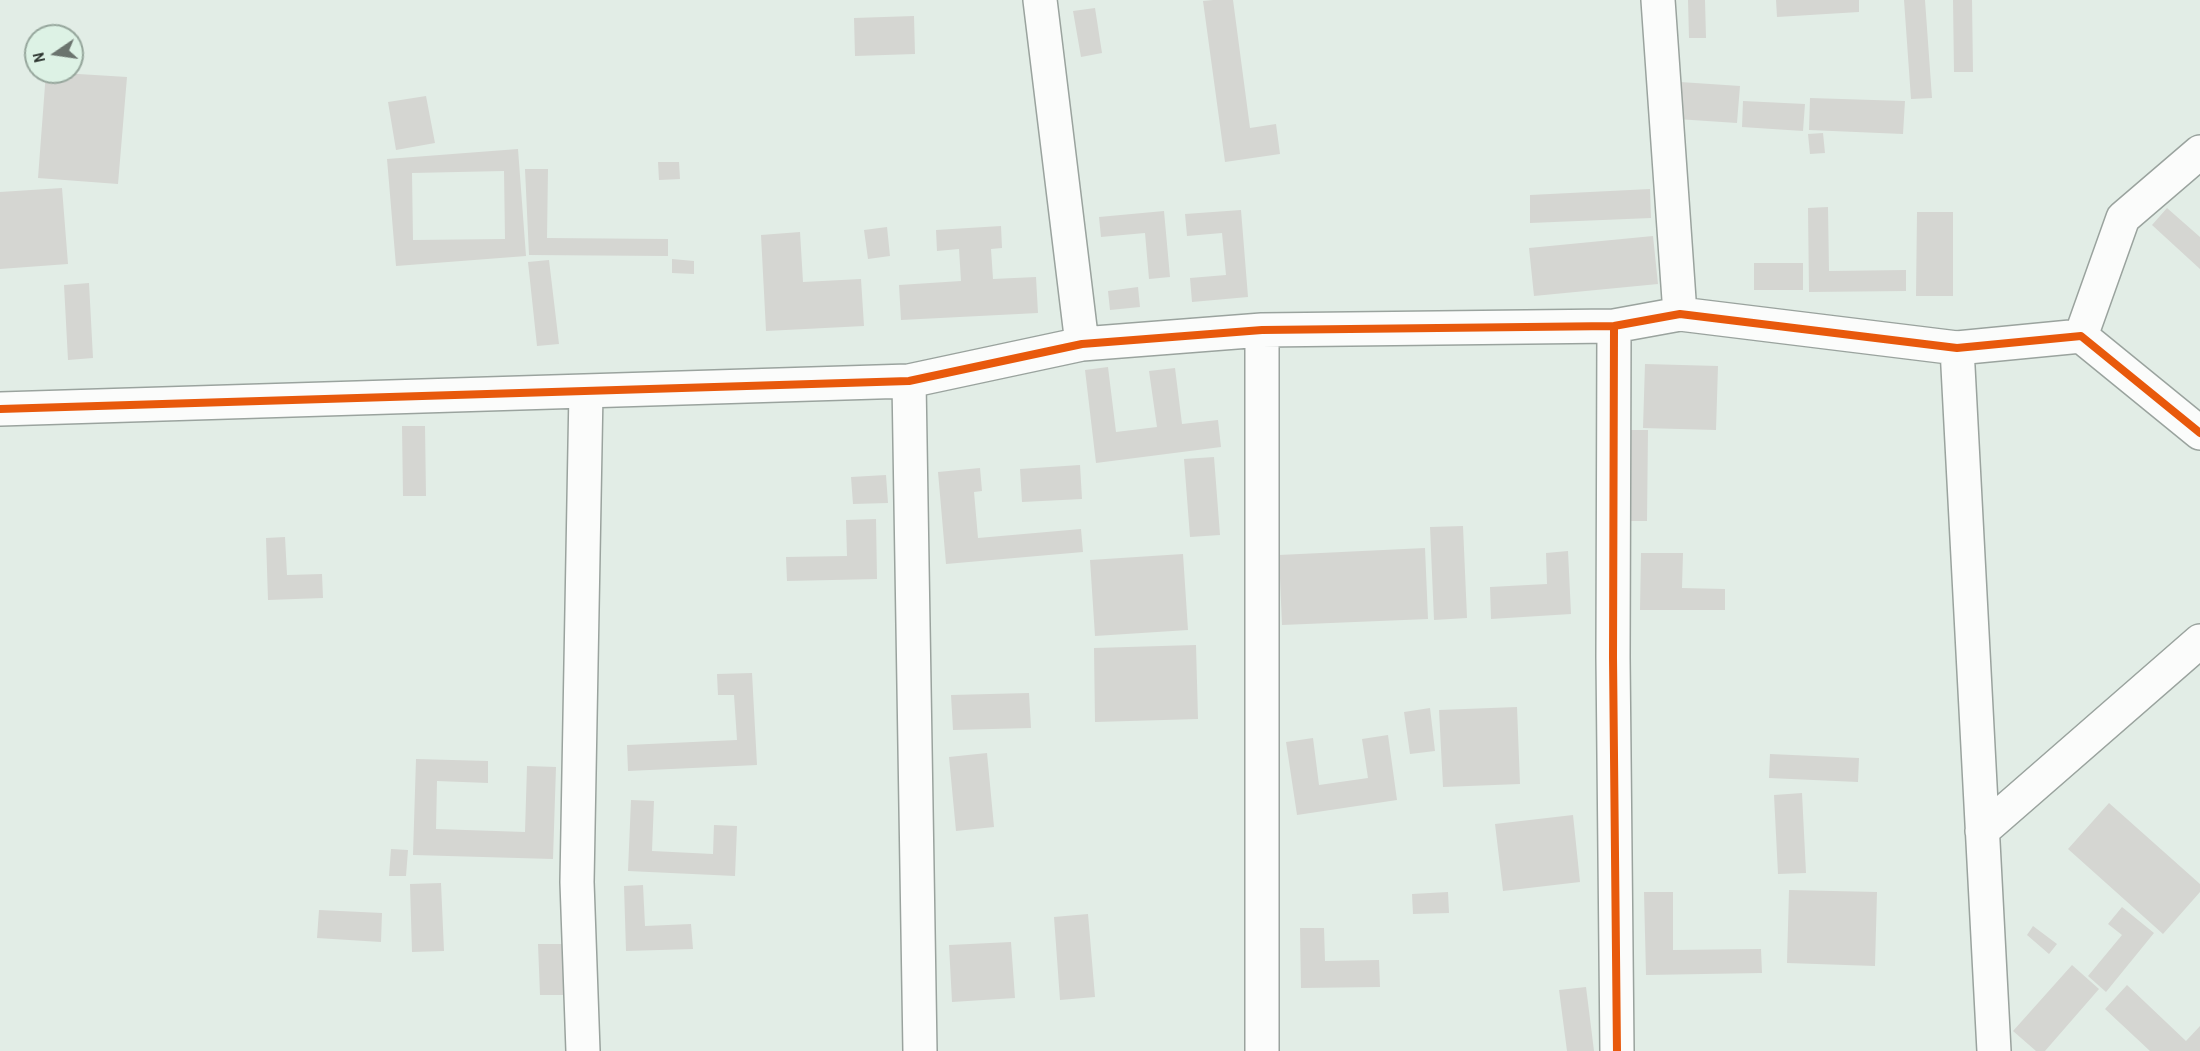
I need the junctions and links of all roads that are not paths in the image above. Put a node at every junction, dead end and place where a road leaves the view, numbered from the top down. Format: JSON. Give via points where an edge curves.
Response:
{"nodes":[{"id":1,"x":1040,"y":0,"type":"edge"},
{"id":2,"x":1658,"y":0,"type":"edge"},
{"id":3,"x":2200,"y":152,"type":"edge"},
{"id":4,"x":1680,"y":314,"type":"junction"},
{"id":5,"x":1614,"y":326,"type":"junction"},
{"id":6,"x":1262,"y":330,"type":"junction"},
{"id":7,"x":2081,"y":336,"type":"junction"},
{"id":8,"x":1082,"y":344,"type":"junction"},
{"id":9,"x":1957,"y":348,"type":"junction"},
{"id":10,"x":909,"y":381,"type":"junction"},
{"id":11,"x":586,"y":391,"type":"junction"},
{"id":12,"x":0,"y":410,"type":"edge"},
{"id":13,"x":2200,"y":433,"type":"edge"},
{"id":14,"x":2200,"y":641,"type":"edge"},
{"id":15,"x":1982,"y":831,"type":"junction"},
{"id":16,"x":583,"y":1051,"type":"edge"},
{"id":17,"x":920,"y":1051,"type":"edge"},
{"id":18,"x":1262,"y":1051,"type":"edge"},
{"id":19,"x":1617,"y":1051,"type":"edge"},
{"id":20,"x":1994,"y":1051,"type":"edge"}],
"edges":[{"from":1,"to":8,"type":"street"},
{"from":2,"to":4,"type":"street"},
{"from":3,"to":7,"type":"street","via":[[2123,218]]},
{"from":4,"to":5,"type":"street"},
{"from":4,"to":9,"type":"street"},
{"from":5,"to":6,"type":"street"},
{"from":5,"to":19,"type":"street"},
{"from":6,"to":8,"type":"street"},
{"from":6,"to":18,"type":"street"},
{"from":7,"to":9,"type":"street"},
{"from":7,"to":13,"type":"street"},
{"from":8,"to":10,"type":"street"},
{"from":9,"to":15,"type":"street"},
{"from":10,"to":11,"type":"street"},
{"from":10,"to":17,"type":"street"},
{"from":11,"to":12,"type":"street"},
{"from":11,"to":16,"type":"street","via":[[577,882]]},
{"from":14,"to":15,"type":"street"},
{"from":15,"to":20,"type":"street"}]}
